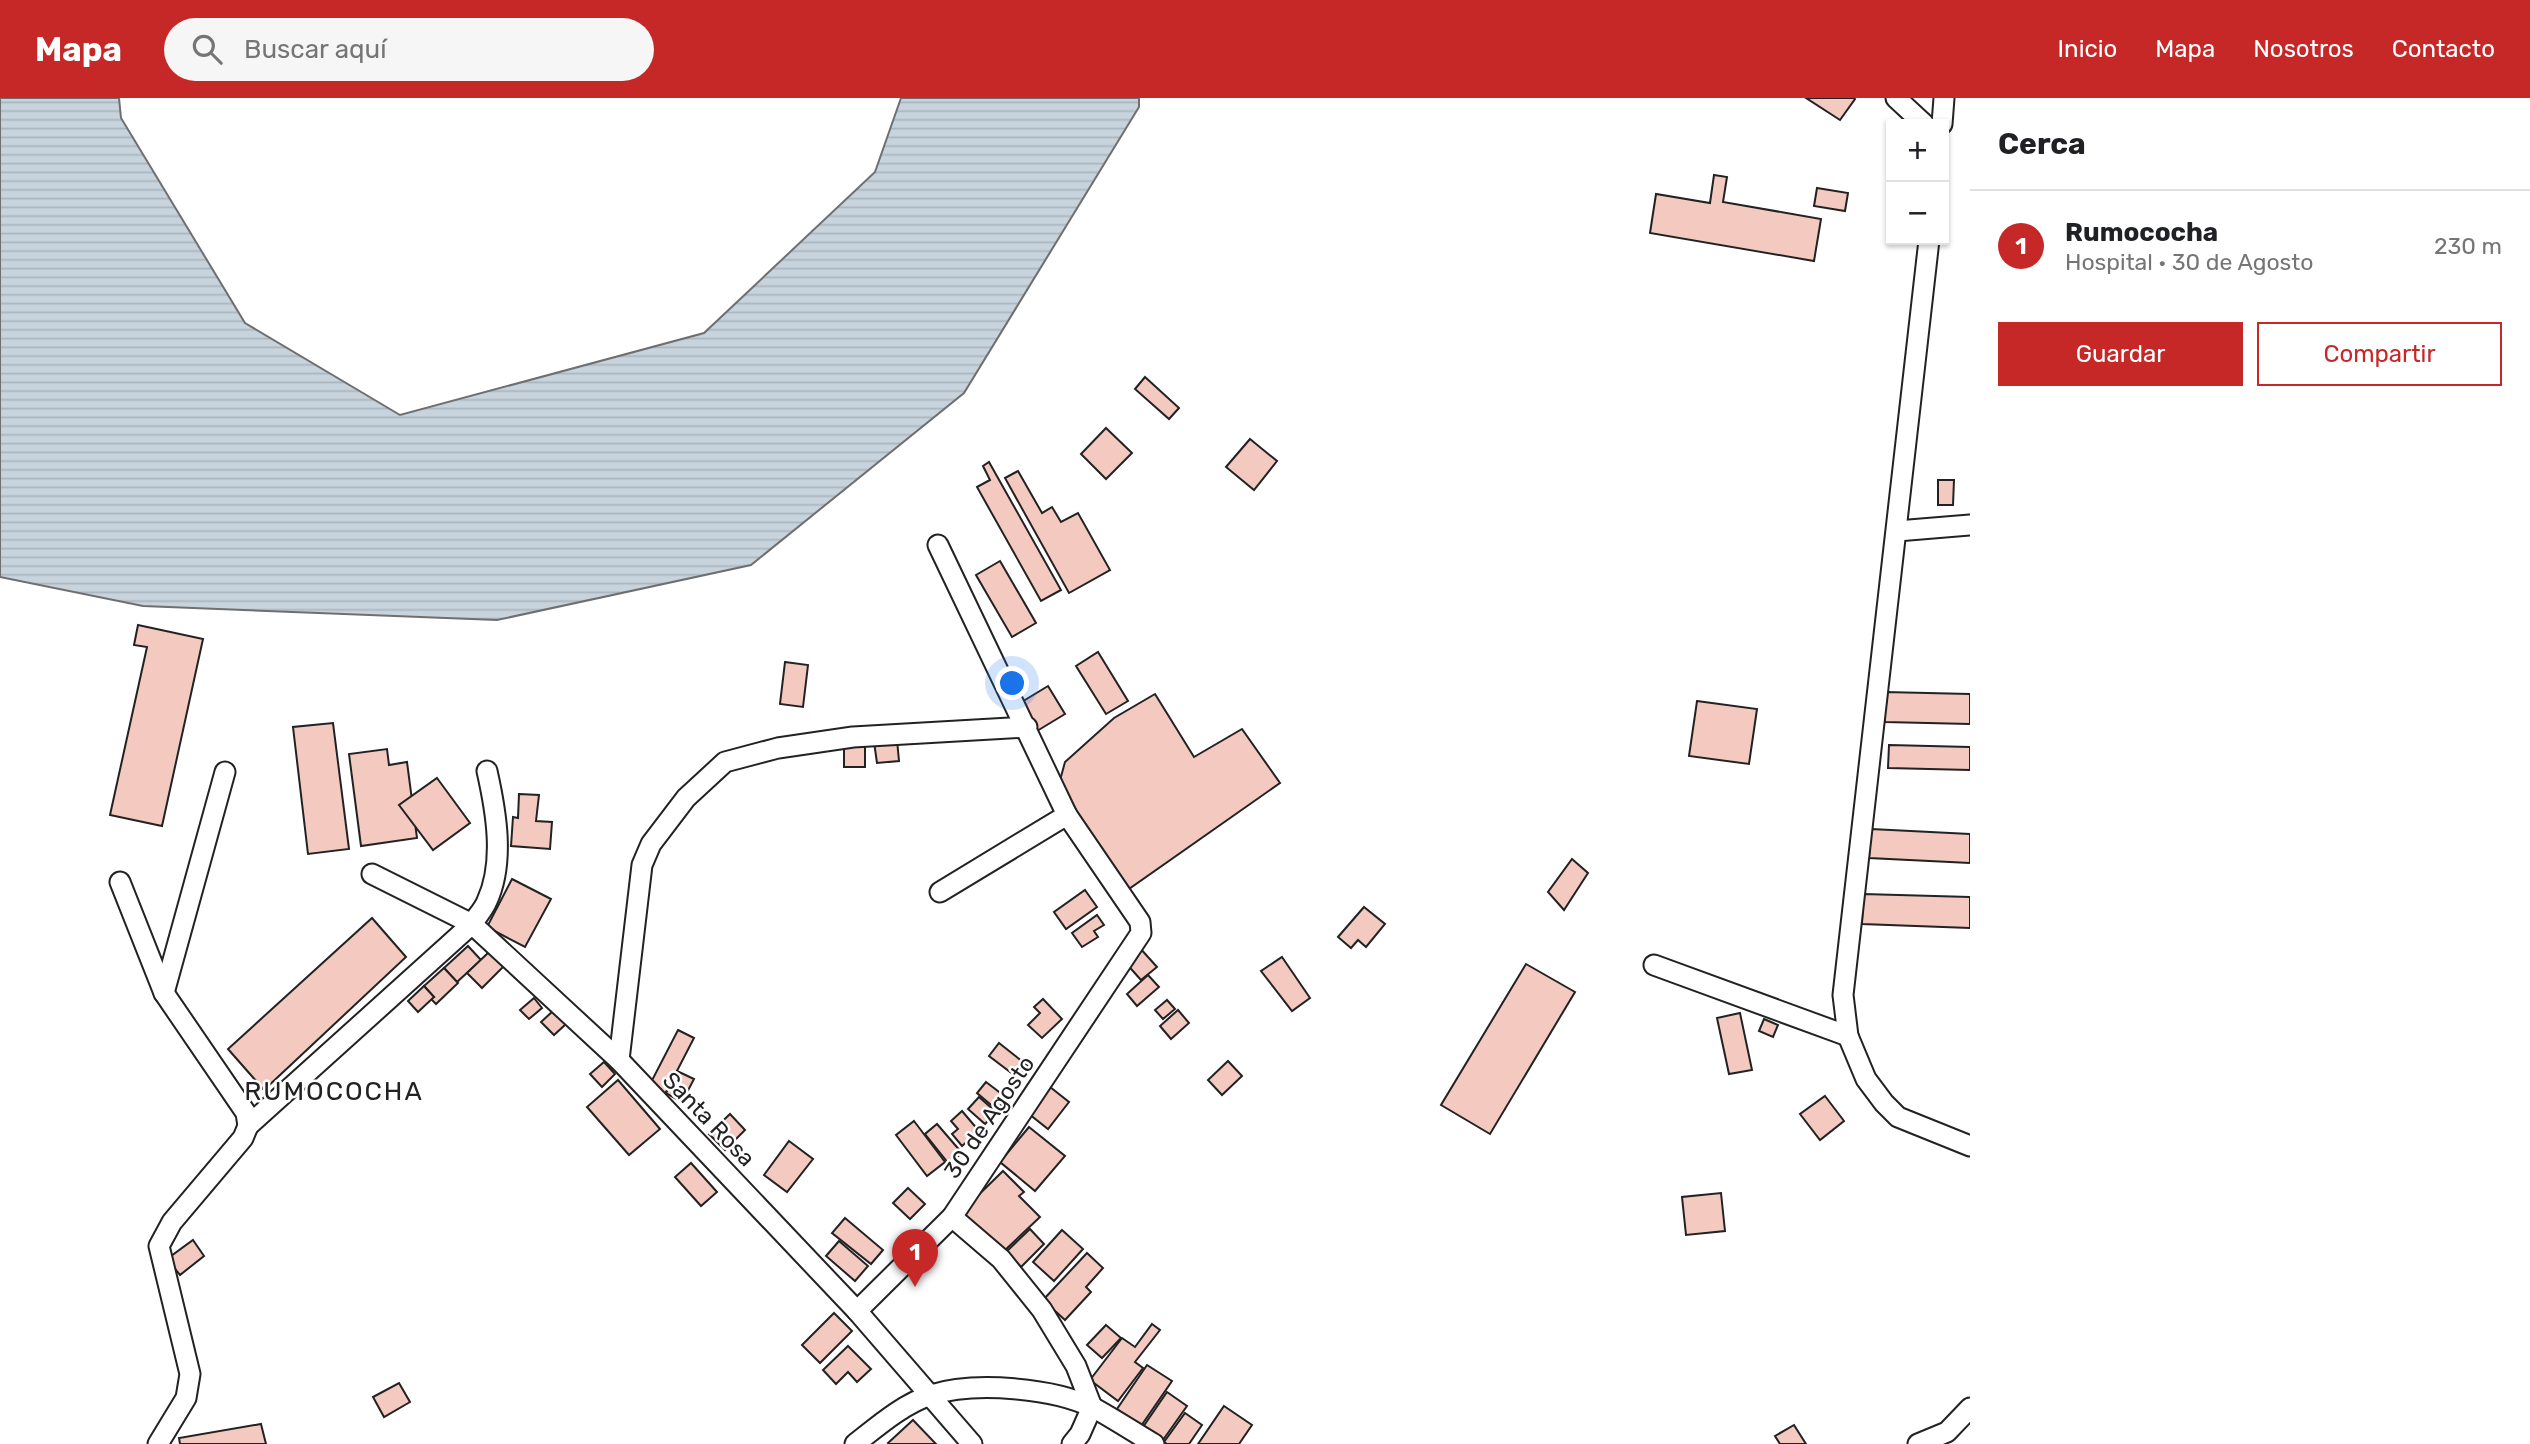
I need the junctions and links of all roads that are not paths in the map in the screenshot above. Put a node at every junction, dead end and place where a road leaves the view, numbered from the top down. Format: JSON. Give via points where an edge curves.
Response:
{"nodes":[{"id":1,"x":1896,"y":98,"type":"edge"},
{"id":2,"x":1944,"y":98,"type":"edge"},
{"id":3,"x":1919,"y":119,"type":"edge"},
{"id":4,"x":1942,"y":119,"type":"edge"},
{"id":5,"x":1928,"y":245,"type":"edge"},
{"id":6,"x":1970,"y":525,"type":"edge"},
{"id":7,"x":1897,"y":531,"type":"junction"},
{"id":8,"x":938,"y":545,"type":"dead end"},
{"id":9,"x":1027,"y":727,"type":"junction"},
{"id":10,"x":487,"y":771,"type":"dead end"},
{"id":11,"x":225,"y":772,"type":"dead end"},
{"id":12,"x":1067,"y":815,"type":"junction"},
{"id":13,"x":372,"y":874,"type":"dead end"},
{"id":14,"x":120,"y":882,"type":"dead end"},
{"id":15,"x":940,"y":892,"type":"dead end"},
{"id":16,"x":472,"y":923,"type":"junction"},
{"id":17,"x":1654,"y":965,"type":"dead end"},
{"id":18,"x":164,"y":993,"type":"junction"},
{"id":19,"x":1848,"y":1036,"type":"junction"},
{"id":20,"x":619,"y":1060,"type":"junction"},
{"id":21,"x":248,"y":1126,"type":"junction"},
{"id":22,"x":1970,"y":1146,"type":"edge"},
{"id":23,"x":952,"y":1217,"type":"junction"},
{"id":24,"x":858,"y":1311,"type":"junction"},
{"id":25,"x":932,"y":1395,"type":"junction"},
{"id":26,"x":1092,"y":1407,"type":"junction"},
{"id":27,"x":1970,"y":1408,"type":"edge"},
{"id":28,"x":1947,"y":1438,"type":"edge"},
{"id":29,"x":158,"y":1444,"type":"edge"},
{"id":30,"x":855,"y":1444,"type":"edge"},
{"id":31,"x":972,"y":1444,"type":"edge"},
{"id":32,"x":1072,"y":1444,"type":"edge"},
{"id":33,"x":1154,"y":1444,"type":"edge"},
{"id":34,"x":1918,"y":1444,"type":"edge"}],
"edges":[{"from":1,"to":3,"type":"street"},
{"from":2,"to":4,"type":"street"},
{"from":5,"to":7,"type":"street"},
{"from":6,"to":7,"type":"street"},
{"from":7,"to":19,"type":"street","via":[[1843,995]]},
{"from":8,"to":9,"type":"street"},
{"from":9,"to":12,"type":"street"},
{"from":9,"to":20,"type":"street","via":[[853,737],[778,748],[725,762],[687,798],[651,844],[642,865]]},
{"from":10,"to":16,"type":"street","via":[[495,810],[496,857],[487,901]]},
{"from":11,"to":18,"type":"street"},
{"from":12,"to":15,"type":"street"},
{"from":12,"to":23,"type":"street","name":"30 de Agosto","via":[[1140,922],[1141,933]]},
{"from":13,"to":16,"type":"street","name":"Santa Rosa"},
{"from":14,"to":18,"type":"street"},
{"from":16,"to":20,"type":"street","name":"Santa Rosa"},
{"from":16,"to":21,"type":"street"},
{"from":17,"to":19,"type":"street"},
{"from":18,"to":21,"type":"street","via":[[246,1113]]},
{"from":19,"to":22,"type":"street","via":[[1866,1079],[1898,1117]]},
{"from":20,"to":24,"type":"street","name":"Santa Rosa"},
{"from":21,"to":29,"type":"street","via":[[243,1138],[172,1222],[159,1246],[190,1374],[186,1398]]},
{"from":23,"to":24,"type":"street","name":"30 de Agosto"},
{"from":23,"to":26,"type":"street","via":[[1001,1259],[1042,1310],[1076,1366]]},
{"from":24,"to":25,"type":"street","name":"Santa Rosa"},
{"from":25,"to":26,"type":"street","via":[[1005,1387]]},
{"from":25,"to":30,"type":"street"},
{"from":25,"to":31,"type":"street","name":"Santa Rosa"},
{"from":26,"to":32,"type":"street"},
{"from":26,"to":33,"type":"street"},
{"from":27,"to":28,"type":"street"},
{"from":28,"to":34,"type":"street"}]}
